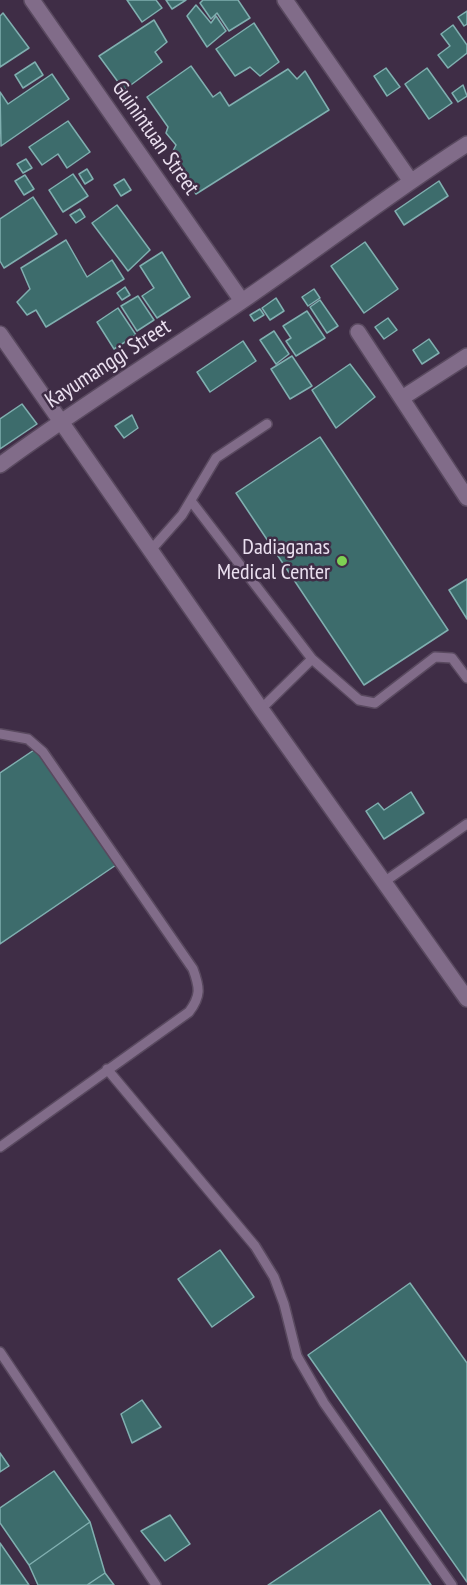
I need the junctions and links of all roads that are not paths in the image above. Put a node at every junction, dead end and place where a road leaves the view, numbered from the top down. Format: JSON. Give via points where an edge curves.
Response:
{"nodes":[{"id":1,"x":32,"y":0,"type":"edge"},
{"id":2,"x":285,"y":0,"type":"edge"},
{"id":3,"x":467,"y":144,"type":"edge"},
{"id":4,"x":410,"y":180,"type":"junction"},
{"id":5,"x":242,"y":302,"type":"junction"},
{"id":6,"x":358,"y":332,"type":"dead end"},
{"id":7,"x":0,"y":334,"type":"edge"},
{"id":8,"x":467,"y":356,"type":"edge"},
{"id":9,"x":402,"y":398,"type":"junction"},
{"id":10,"x":60,"y":422,"type":"junction"},
{"id":11,"x":267,"y":424,"type":"dead end"},
{"id":12,"x":0,"y":465,"type":"edge"},
{"id":13,"x":467,"y":498,"type":"edge"},
{"id":14,"x":191,"y":501,"type":"junction"},
{"id":15,"x":151,"y":550,"type":"junction"},
{"id":16,"x":312,"y":659,"type":"junction"},
{"id":17,"x":467,"y":678,"type":"edge"},
{"id":18,"x":261,"y":709,"type":"junction"},
{"id":19,"x":0,"y":734,"type":"edge"},
{"id":20,"x":467,"y":824,"type":"edge"},
{"id":21,"x":384,"y":882,"type":"junction"},
{"id":22,"x":467,"y":999,"type":"edge"},
{"id":23,"x":107,"y":1069,"type":"junction"},
{"id":24,"x":0,"y":1147,"type":"edge"},
{"id":25,"x":0,"y":1352,"type":"edge"},
{"id":26,"x":156,"y":1585,"type":"edge"},
{"id":27,"x":452,"y":1585,"type":"edge"}],
"edges":[{"from":1,"to":5,"type":"street","name":"Guinintuan Street"},
{"from":2,"to":4,"type":"street"},
{"from":3,"to":4,"type":"street","name":"Kayumanggi Street"},
{"from":4,"to":5,"type":"street","name":"Kayumanggi Street"},
{"from":5,"to":10,"type":"street","name":"Kayumanggi Street"},
{"from":6,"to":9,"type":"street"},
{"from":7,"to":10,"type":"street"},
{"from":8,"to":9,"type":"street"},
{"from":9,"to":13,"type":"street"},
{"from":10,"to":12,"type":"street","name":"Kayumanggi Street"},
{"from":10,"to":15,"type":"street"},
{"from":11,"to":14,"type":"lane","via":[[216,458]]},
{"from":14,"to":15,"type":"lane"},
{"from":14,"to":16,"type":"lane"},
{"from":15,"to":18,"type":"street"},
{"from":16,"to":17,"type":"lane","via":[[359,700],[375,703],[435,657],[452,658]]},
{"from":16,"to":18,"type":"lane"},
{"from":18,"to":21,"type":"street"},
{"from":19,"to":23,"type":"lane","via":[[28,739],[43,752],[193,969],[200,987],[199,998],[189,1012]]},
{"from":20,"to":21,"type":"lane"},
{"from":21,"to":22,"type":"street"},
{"from":23,"to":24,"type":"lane"},
{"from":23,"to":27,"type":"lane","via":[[255,1246],[281,1295],[297,1356],[324,1403]]},
{"from":25,"to":26,"type":"lane"}]}
